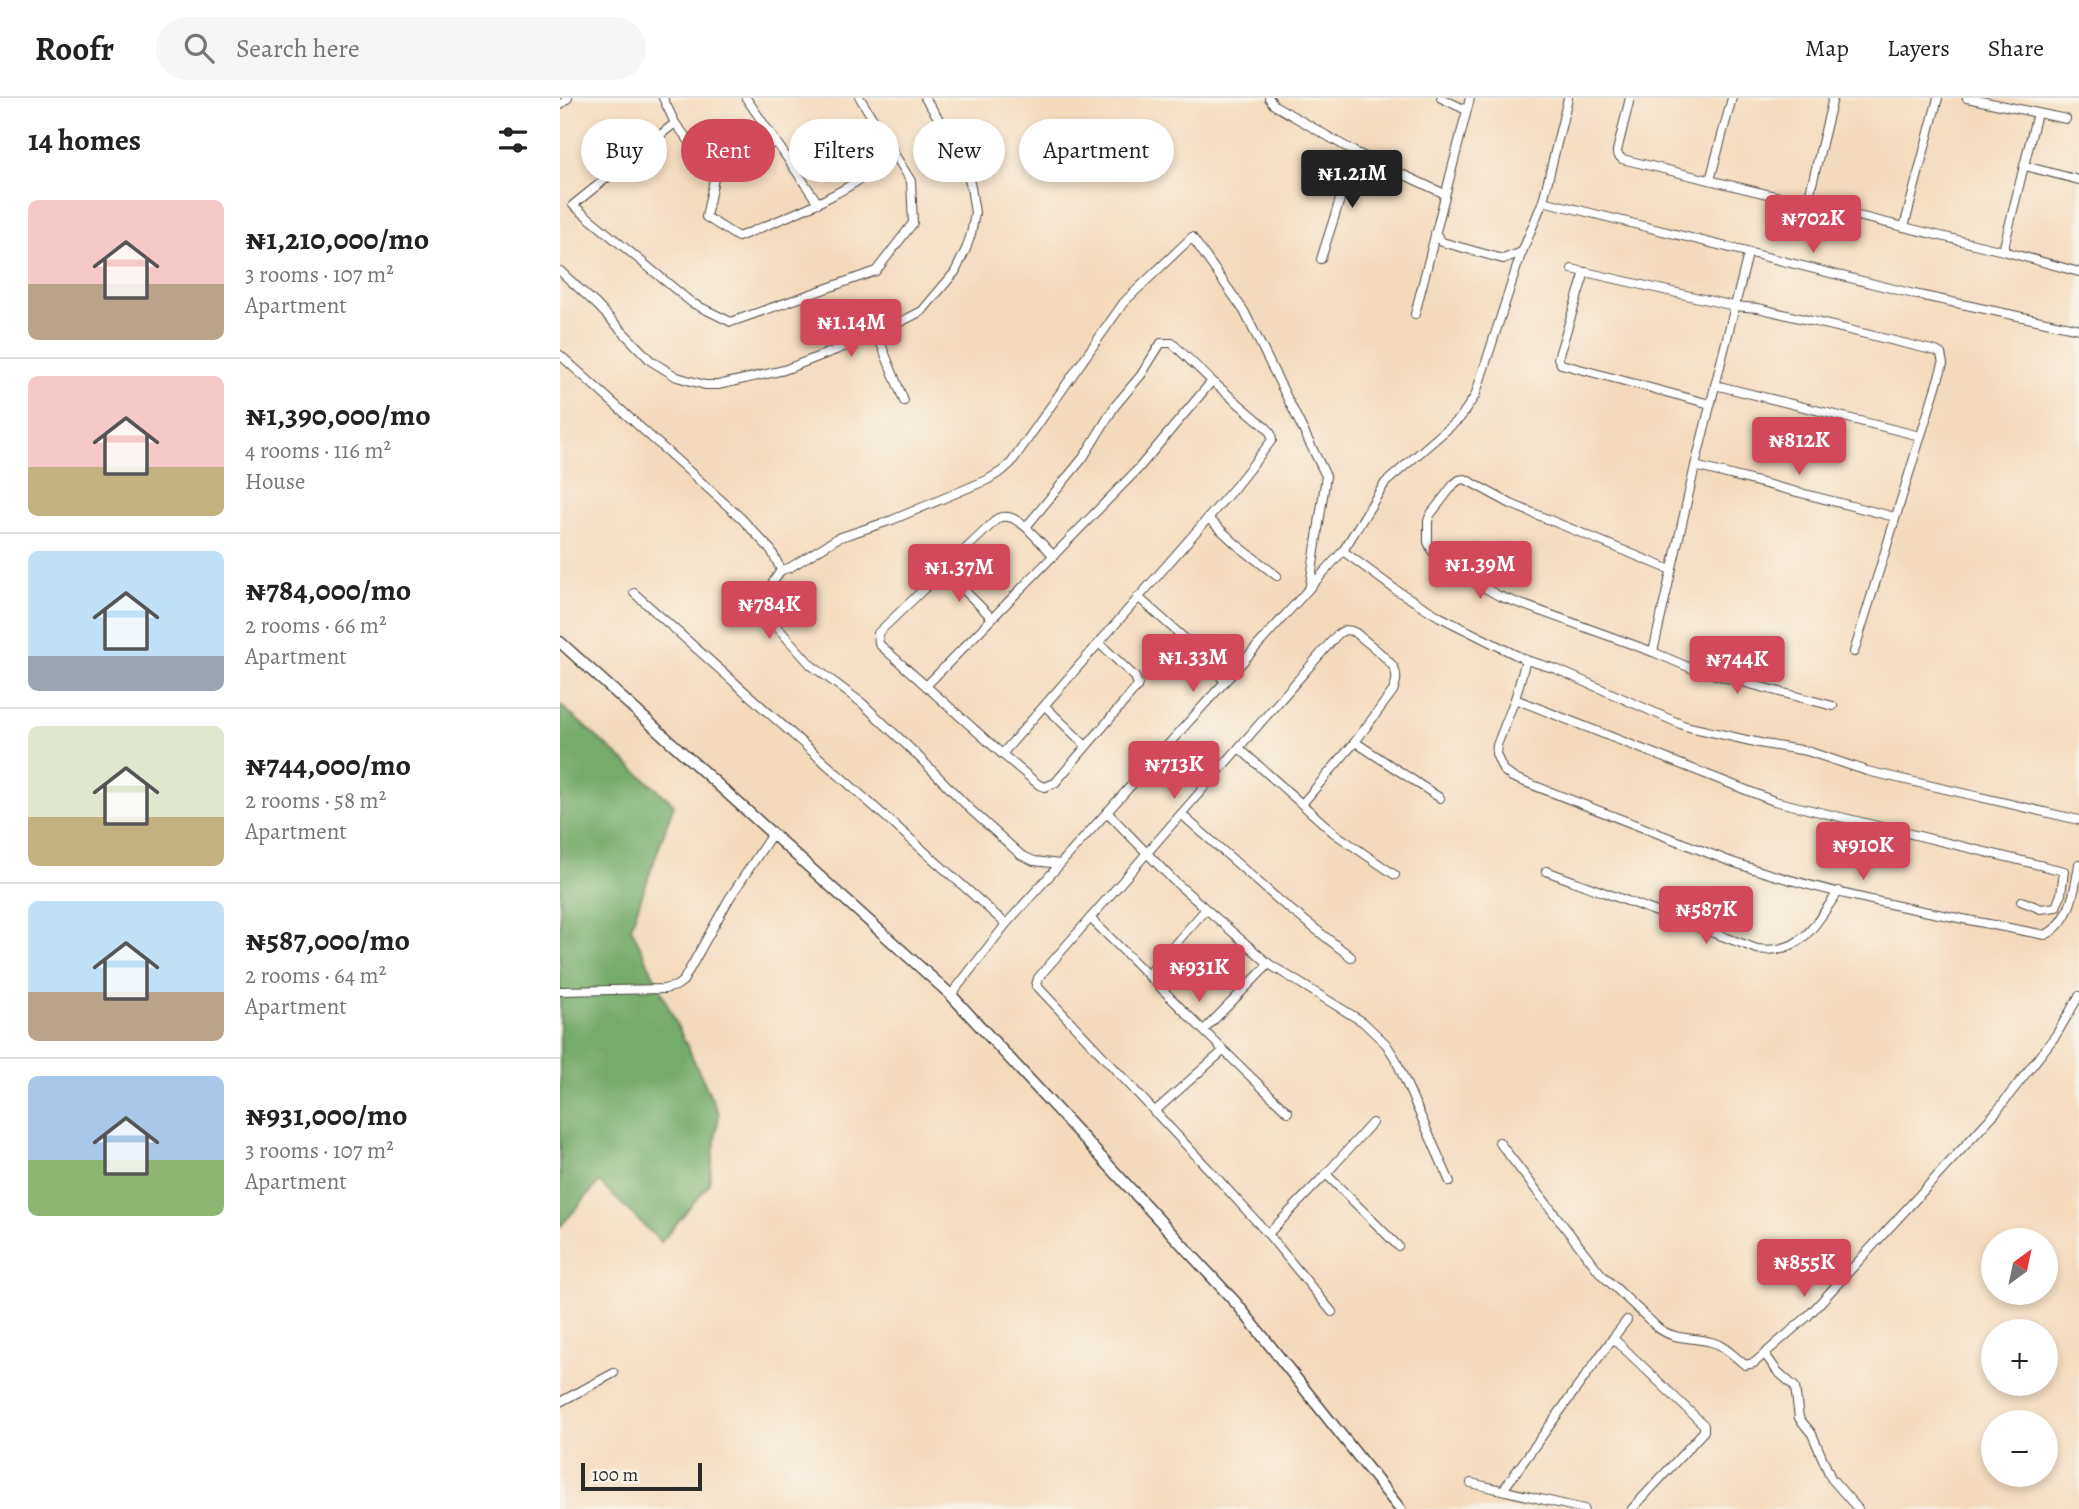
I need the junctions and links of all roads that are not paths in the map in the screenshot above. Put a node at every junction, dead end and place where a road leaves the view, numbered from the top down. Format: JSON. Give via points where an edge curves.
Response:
{"nodes":[{"id":1,"x":568,"y":98,"type":"edge"},
{"id":2,"x":663,"y":98,"type":"edge"},
{"id":3,"x":746,"y":98,"type":"edge"},
{"id":4,"x":860,"y":98,"type":"edge"},
{"id":5,"x":925,"y":98,"type":"edge"},
{"id":6,"x":1269,"y":98,"type":"edge"},
{"id":7,"x":1441,"y":98,"type":"edge"},
{"id":8,"x":1469,"y":98,"type":"edge"},
{"id":9,"x":1568,"y":98,"type":"edge"},
{"id":10,"x":1630,"y":98,"type":"edge"},
{"id":11,"x":1732,"y":98,"type":"edge"},
{"id":12,"x":1833,"y":98,"type":"edge"},
{"id":13,"x":1938,"y":98,"type":"edge"},
{"id":14,"x":1967,"y":98,"type":"edge"},
{"id":15,"x":1988,"y":100,"type":"edge"},
{"id":16,"x":560,"y":105,"type":"edge"},
{"id":17,"x":1466,"y":110,"type":"junction"},
{"id":18,"x":2038,"y":113,"type":"junction"},
{"id":19,"x":873,"y":119,"type":"edge"},
{"id":20,"x":2066,"y":119,"type":"dead end"},
{"id":21,"x":675,"y":123,"type":"junction"},
{"id":22,"x":681,"y":131,"type":"edge"},
{"id":23,"x":776,"y":142,"type":"joint"},
{"id":24,"x":1355,"y":152,"type":"junction"},
{"id":25,"x":899,"y":162,"type":"edge"},
{"id":26,"x":2025,"y":166,"type":"junction"},
{"id":27,"x":1710,"y":180,"type":"junction"},
{"id":28,"x":2079,"y":180,"type":"edge"},
{"id":29,"x":713,"y":182,"type":"edge"},
{"id":30,"x":854,"y":182,"type":"edge"},
{"id":31,"x":1445,"y":194,"type":"junction"},
{"id":32,"x":1543,"y":201,"type":"junction"},
{"id":33,"x":817,"y":203,"type":"junction"},
{"id":34,"x":1807,"y":205,"type":"junction"},
{"id":35,"x":1904,"y":227,"type":"junction"},
{"id":36,"x":1435,"y":233,"type":"junction"},
{"id":37,"x":2003,"y":251,"type":"junction"},
{"id":38,"x":1522,"y":252,"type":"junction"},
{"id":39,"x":1748,"y":254,"type":"junction"},
{"id":40,"x":1321,"y":259,"type":"dead end"},
{"id":41,"x":1572,"y":269,"type":"dead end"},
{"id":42,"x":560,"y":271,"type":"edge"},
{"id":43,"x":1585,"y":272,"type":"junction"},
{"id":44,"x":2079,"y":272,"type":"edge"},
{"id":45,"x":1734,"y":306,"type":"junction"},
{"id":46,"x":1415,"y":314,"type":"dead end"},
{"id":47,"x":2079,"y":329,"type":"edge"},
{"id":48,"x":877,"y":334,"type":"junction"},
{"id":49,"x":560,"y":355,"type":"edge"},
{"id":50,"x":1212,"y":382,"type":"junction"},
{"id":51,"x":1715,"y":385,"type":"junction"},
{"id":52,"x":904,"y":401,"type":"dead end"},
{"id":53,"x":1710,"y":404,"type":"junction"},
{"id":54,"x":1920,"y":436,"type":"junction"},
{"id":55,"x":1695,"y":466,"type":"junction"},
{"id":56,"x":1895,"y":517,"type":"junction"},
{"id":57,"x":1208,"y":518,"type":"junction"},
{"id":58,"x":1026,"y":527,"type":"junction"},
{"id":59,"x":1343,"y":551,"type":"junction"},
{"id":60,"x":1054,"y":556,"type":"junction"},
{"id":61,"x":781,"y":570,"type":"junction"},
{"id":62,"x":945,"y":570,"type":"junction"},
{"id":63,"x":1671,"y":570,"type":"junction"},
{"id":64,"x":1277,"y":576,"type":"dead end"},
{"id":65,"x":1310,"y":586,"type":"junction"},
{"id":66,"x":634,"y":593,"type":"dead end"},
{"id":67,"x":1138,"y":597,"type":"junction"},
{"id":68,"x":992,"y":618,"type":"junction"},
{"id":69,"x":560,"y":642,"type":"edge"},
{"id":70,"x":1099,"y":643,"type":"junction"},
{"id":71,"x":1653,"y":652,"type":"junction"},
{"id":72,"x":1854,"y":652,"type":"dead end"},
{"id":73,"x":1525,"y":660,"type":"junction"},
{"id":74,"x":1224,"y":680,"type":"junction"},
{"id":75,"x":926,"y":686,"type":"junction"},
{"id":76,"x":1515,"y":699,"type":"junction"},
{"id":77,"x":1045,"y":706,"type":"junction"},
{"id":78,"x":1833,"y":706,"type":"dead end"},
{"id":79,"x":1355,"y":742,"type":"junction"},
{"id":80,"x":1086,"y":746,"type":"junction"},
{"id":81,"x":1240,"y":748,"type":"junction"},
{"id":82,"x":1002,"y":754,"type":"junction"},
{"id":83,"x":1440,"y":798,"type":"dead end"},
{"id":84,"x":1302,"y":804,"type":"junction"},
{"id":85,"x":1107,"y":812,"type":"junction"},
{"id":86,"x":1181,"y":814,"type":"junction"},
{"id":87,"x":2079,"y":820,"type":"edge"},
{"id":88,"x":772,"y":834,"type":"junction"},
{"id":89,"x":1146,"y":854,"type":"junction"},
{"id":90,"x":1060,"y":864,"type":"junction"},
{"id":91,"x":2079,"y":864,"type":"edge"},
{"id":92,"x":1546,"y":871,"type":"dead end"},
{"id":93,"x":1395,"y":875,"type":"dead end"},
{"id":94,"x":1839,"y":891,"type":"junction"},
{"id":95,"x":2021,"y":901,"type":"dead end"},
{"id":96,"x":1205,"y":910,"type":"junction"},
{"id":97,"x":2067,"y":914,"type":"junction"},
{"id":98,"x":1090,"y":918,"type":"junction"},
{"id":99,"x":2079,"y":919,"type":"edge"},
{"id":100,"x":1006,"y":924,"type":"junction"},
{"id":101,"x":1351,"y":957,"type":"dead end"},
{"id":102,"x":1269,"y":964,"type":"junction"},
{"id":103,"x":1149,"y":975,"type":"junction"},
{"id":104,"x":560,"y":991,"type":"edge"},
{"id":105,"x":951,"y":995,"type":"junction"},
{"id":106,"x":2079,"y":996,"type":"edge"},
{"id":107,"x":1204,"y":1030,"type":"junction"},
{"id":108,"x":1223,"y":1051,"type":"junction"},
{"id":109,"x":1154,"y":1112,"type":"junction"},
{"id":110,"x":1288,"y":1112,"type":"dead end"},
{"id":111,"x":1372,"y":1123,"type":"dead end"},
{"id":112,"x":1499,"y":1142,"type":"dead end"},
{"id":113,"x":1326,"y":1174,"type":"junction"},
{"id":114,"x":1450,"y":1182,"type":"dead end"},
{"id":115,"x":1268,"y":1234,"type":"junction"},
{"id":116,"x":1398,"y":1246,"type":"dead end"},
{"id":117,"x":1332,"y":1311,"type":"dead end"},
{"id":118,"x":1627,"y":1320,"type":"dead end"},
{"id":119,"x":1613,"y":1338,"type":"junction"},
{"id":120,"x":1765,"y":1354,"type":"junction"},
{"id":121,"x":614,"y":1373,"type":"dead end"},
{"id":122,"x":560,"y":1402,"type":"edge"},
{"id":123,"x":1471,"y":1483,"type":"dead end"},
{"id":124,"x":1503,"y":1490,"type":"junction"},
{"id":125,"x":1400,"y":1509,"type":"edge"},
{"id":126,"x":1584,"y":1509,"type":"edge"},
{"id":127,"x":1632,"y":1509,"type":"edge"},
{"id":128,"x":1857,"y":1509,"type":"edge"}],
"edges":[{"from":1,"to":16,"type":"street"},
{"from":2,"to":21,"type":"street"},
{"from":3,"to":23,"type":"street"},
{"from":4,"to":19,"type":"street"},
{"from":5,"to":48,"type":"street","via":[[962,155],[975,213],[971,234],[955,272],[922,311]]},
{"from":6,"to":24,"type":"street"},
{"from":7,"to":17,"type":"street"},
{"from":8,"to":17,"type":"street"},
{"from":9,"to":32,"type":"street"},
{"from":10,"to":27,"type":"street","via":[[1619,157]]},
{"from":11,"to":27,"type":"street"},
{"from":12,"to":34,"type":"street"},
{"from":13,"to":35,"type":"street"},
{"from":14,"to":15,"type":"street"},
{"from":15,"to":18,"type":"street"},
{"from":17,"to":31,"type":"street"},
{"from":18,"to":20,"type":"street"},
{"from":18,"to":26,"type":"street"},
{"from":21,"to":22,"type":"street"},
{"from":21,"to":25,"type":"street","via":[[573,205],[692,303],[731,322],[876,271],[913,223],[911,181]]},
{"from":23,"to":33,"type":"street"},
{"from":24,"to":31,"type":"street"},
{"from":24,"to":40,"type":"street"},
{"from":26,"to":28,"type":"street"},
{"from":26,"to":37,"type":"street"},
{"from":27,"to":34,"type":"street"},
{"from":29,"to":33,"type":"street","via":[[706,217],[738,237]]},
{"from":30,"to":33,"type":"street"},
{"from":31,"to":36,"type":"street"},
{"from":32,"to":38,"type":"street"},
{"from":32,"to":39,"type":"street"},
{"from":34,"to":35,"type":"street"},
{"from":35,"to":37,"type":"street"},
{"from":36,"to":38,"type":"street","via":[[1442,242],[1503,259]]},
{"from":36,"to":46,"type":"street"},
{"from":37,"to":44,"type":"street"},
{"from":38,"to":59,"type":"street","via":[[1475,396],[1462,415],[1385,483]]},
{"from":39,"to":45,"type":"street"},
{"from":39,"to":47,"type":"street"},
{"from":41,"to":43,"type":"street"},
{"from":42,"to":48,"type":"street","via":[[651,361],[677,377],[705,385],[784,370]]},
{"from":43,"to":45,"type":"street"},
{"from":43,"to":53,"type":"street","via":[[1558,358],[1561,364]]},
{"from":45,"to":51,"type":"street"},
{"from":45,"to":54,"type":"street","via":[[1941,354],[1943,364]]},
{"from":48,"to":52,"type":"street"},
{"from":49,"to":61,"type":"street","via":[[741,518],[771,550]]},
{"from":50,"to":57,"type":"street","via":[[1267,428],[1272,440]]},
{"from":50,"to":58,"type":"street","via":[[1172,343],[1161,343],[1083,458]]},
{"from":50,"to":60,"type":"street","via":[[1138,469]]},
{"from":51,"to":53,"type":"street"},
{"from":51,"to":54,"type":"street"},
{"from":53,"to":55,"type":"street"},
{"from":54,"to":56,"type":"street"},
{"from":55,"to":56,"type":"street"},
{"from":55,"to":63,"type":"street"},
{"from":56,"to":72,"type":"street"},
{"from":57,"to":64,"type":"street"},
{"from":57,"to":67,"type":"street"},
{"from":58,"to":60,"type":"street"},
{"from":58,"to":62,"type":"street","via":[[1012,517],[998,518]]},
{"from":59,"to":65,"type":"street"},
{"from":59,"to":73,"type":"street","via":[[1440,617]]},
{"from":60,"to":68,"type":"street"},
{"from":61,"to":65,"type":"street","via":[[838,538],[892,520],[1002,471],[1124,302],[1192,237],[1244,310],[1326,476]]},
{"from":61,"to":90,"type":"street","via":[[760,608],[811,665],[862,703],[1021,855]]},
{"from":62,"to":68,"type":"street"},
{"from":62,"to":75,"type":"street","via":[[878,633],[879,644]]},
{"from":63,"to":71,"type":"street"},
{"from":63,"to":71,"type":"street","via":[[1511,504],[1465,479],[1454,484],[1428,522],[1428,542],[1448,567],[1499,596]]},
{"from":65,"to":74,"type":"street"},
{"from":66,"to":100,"type":"street"},
{"from":67,"to":70,"type":"street"},
{"from":67,"to":74,"type":"street"},
{"from":68,"to":75,"type":"street"},
{"from":69,"to":88,"type":"main road"},
{"from":70,"to":77,"type":"street"},
{"from":70,"to":80,"type":"street","via":[[1138,684]]},
{"from":71,"to":78,"type":"street","via":[[1703,672]]},
{"from":73,"to":76,"type":"street"},
{"from":73,"to":87,"type":"street","via":[[1556,669],[1685,726],[1807,751],[1873,773]]},
{"from":74,"to":85,"type":"street"},
{"from":75,"to":82,"type":"street"},
{"from":76,"to":94,"type":"street","via":[[1496,754],[1512,777],[1759,871]]},
{"from":76,"to":95,"type":"street","via":[[1774,801],[2064,871],[2056,906],[2041,909]]},
{"from":77,"to":80,"type":"street"},
{"from":77,"to":82,"type":"street"},
{"from":79,"to":81,"type":"street","via":[[1393,691],[1397,678],[1393,666],[1356,632],[1346,630]]},
{"from":79,"to":83,"type":"street"},
{"from":79,"to":84,"type":"street"},
{"from":80,"to":82,"type":"street","via":[[1055,783],[1045,787]]},
{"from":81,"to":84,"type":"street"},
{"from":81,"to":86,"type":"street"},
{"from":84,"to":93,"type":"street","via":[[1342,840]]},
{"from":85,"to":89,"type":"street"},
{"from":85,"to":90,"type":"street"},
{"from":86,"to":89,"type":"street"},
{"from":86,"to":101,"type":"street","via":[[1280,902]]},
{"from":88,"to":104,"type":"street","via":[[683,981],[664,989]]},
{"from":88,"to":105,"type":"main road"},
{"from":89,"to":96,"type":"street"},
{"from":89,"to":98,"type":"street"},
{"from":90,"to":100,"type":"street"},
{"from":91,"to":97,"type":"street"},
{"from":92,"to":94,"type":"street","via":[[1770,951],[1799,943]]},
{"from":94,"to":97,"type":"street","via":[[2045,935]]},
{"from":96,"to":102,"type":"street"},
{"from":96,"to":103,"type":"street"},
{"from":97,"to":99,"type":"street"},
{"from":98,"to":103,"type":"street"},
{"from":98,"to":109,"type":"street","via":[[1036,985]]},
{"from":100,"to":105,"type":"street"},
{"from":102,"to":107,"type":"street"},
{"from":102,"to":114,"type":"street","via":[[1363,1022],[1386,1044]]},
{"from":103,"to":107,"type":"street"},
{"from":105,"to":125,"type":"main road","via":[[1237,1304]]},
{"from":106,"to":120,"type":"street","via":[[2056,1035],[1996,1112],[1808,1316]]},
{"from":107,"to":108,"type":"street"},
{"from":108,"to":109,"type":"street"},
{"from":108,"to":110,"type":"street"},
{"from":109,"to":115,"type":"street"},
{"from":111,"to":113,"type":"street"},
{"from":112,"to":120,"type":"street","via":[[1601,1275],[1664,1333],[1719,1344],[1745,1365]]},
{"from":113,"to":115,"type":"street"},
{"from":113,"to":116,"type":"street"},
{"from":115,"to":117,"type":"street"},
{"from":118,"to":119,"type":"street"},
{"from":119,"to":124,"type":"street"},
{"from":119,"to":127,"type":"street","via":[[1704,1426]]},
{"from":120,"to":128,"type":"street","via":[[1795,1387],[1799,1418],[1812,1434],[1831,1478]]},
{"from":121,"to":122,"type":"street"},
{"from":123,"to":124,"type":"street"},
{"from":124,"to":126,"type":"street"}]}
